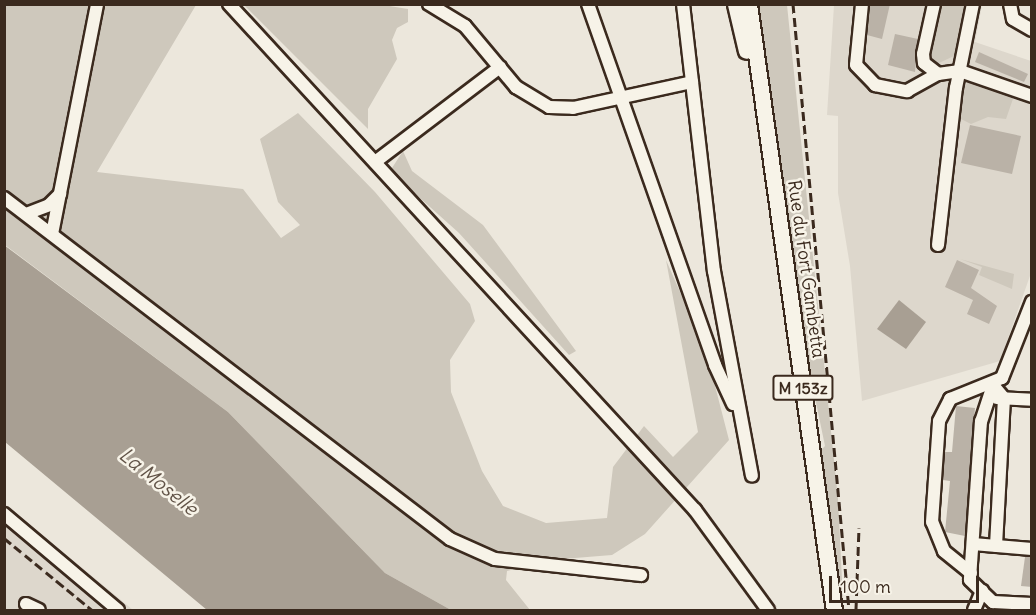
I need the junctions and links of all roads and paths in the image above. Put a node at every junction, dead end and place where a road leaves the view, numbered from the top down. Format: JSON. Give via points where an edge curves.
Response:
{"nodes":[{"id":1,"x":97,"y":4,"type":"edge"},
{"id":2,"x":229,"y":4,"type":"edge"},
{"id":3,"x":429,"y":4,"type":"edge"},
{"id":4,"x":588,"y":4,"type":"edge"},
{"id":5,"x":683,"y":4,"type":"edge"},
{"id":6,"x":735,"y":4,"type":"edge"},
{"id":7,"x":748,"y":4,"type":"edge"},
{"id":8,"x":862,"y":4,"type":"edge"},
{"id":9,"x":934,"y":4,"type":"edge"},
{"id":10,"x":973,"y":4,"type":"edge"},
{"id":11,"x":1010,"y":4,"type":"edge"},
{"id":12,"x":1032,"y":30,"type":"edge"},
{"id":13,"x":500,"y":67,"type":"junction"},
{"id":14,"x":960,"y":71,"type":"junction"},
{"id":15,"x":938,"y":74,"type":"junction"},
{"id":16,"x":692,"y":82,"type":"junction"},
{"id":17,"x":620,"y":96,"type":"junction"},
{"id":18,"x":1032,"y":96,"type":"edge"},
{"id":19,"x":375,"y":162,"type":"junction"},
{"id":20,"x":771,"y":165,"type":"junction"},
{"id":21,"x":60,"y":194,"type":"junction"},
{"id":22,"x":4,"y":198,"type":"edge"},
{"id":23,"x":26,"y":214,"type":"junction"},
{"id":24,"x":52,"y":234,"type":"junction"},
{"id":25,"x":938,"y":245,"type":"dead end"},
{"id":26,"x":1032,"y":302,"type":"edge"},
{"id":27,"x":993,"y":385,"type":"junction"},
{"id":28,"x":1004,"y":398,"type":"junction"},
{"id":29,"x":987,"y":399,"type":"junction"},
{"id":30,"x":1032,"y":400,"type":"edge"},
{"id":31,"x":740,"y":417,"type":"junction"},
{"id":32,"x":752,"y":476,"type":"dead end"},
{"id":33,"x":4,"y":514,"type":"edge"},
{"id":34,"x":973,"y":544,"type":"junction"},
{"id":35,"x":996,"y":546,"type":"junction"},
{"id":36,"x":1032,"y":549,"type":"edge"},
{"id":37,"x":971,"y":573,"type":"junction"},
{"id":38,"x":641,"y":575,"type":"dead end"},
{"id":39,"x":982,"y":591,"type":"junction"},
{"id":40,"x":26,"y":604,"type":"dead end"},
{"id":41,"x":1032,"y":604,"type":"edge"},
{"id":42,"x":39,"y":610,"type":"edge"},
{"id":43,"x":118,"y":610,"type":"edge"},
{"id":44,"x":768,"y":610,"type":"edge"},
{"id":45,"x":834,"y":610,"type":"edge"},
{"id":46,"x":974,"y":610,"type":"edge"}],
"edges":[{"from":1,"to":21,"type":"street"},
{"from":2,"to":19,"type":"street"},
{"from":3,"to":13,"type":"street","via":[[465,26]]},
{"from":4,"to":17,"type":"street"},
{"from":5,"to":16,"type":"street"},
{"from":6,"to":20,"type":"main road","via":[[754,105]]},
{"from":7,"to":20,"type":"main road","name":"Rue du Fort Gambetta","number":"M 153z"},
{"from":8,"to":15,"type":"street","via":[[856,65],[862,76],[875,85],[907,91]]},
{"from":9,"to":15,"type":"street","via":[[923,54],[924,63]]},
{"from":10,"to":14,"type":"street"},
{"from":11,"to":12,"type":"street","via":[[1013,19]]},
{"from":13,"to":17,"type":"street","via":[[516,87],[549,107],[573,108]]},
{"from":13,"to":19,"type":"street"},
{"from":14,"to":15,"type":"street"},
{"from":14,"to":18,"type":"street"},
{"from":14,"to":25,"type":"street"},
{"from":16,"to":17,"type":"street"},
{"from":16,"to":31,"type":"street","via":[[714,271]]},
{"from":17,"to":31,"type":"street","via":[[715,365]]},
{"from":19,"to":44,"type":"street","via":[[695,510]]},
{"from":20,"to":45,"type":"main road","name":"Rue du Fort Gambetta","number":"M 153z"},
{"from":21,"to":23,"type":"street","via":[[43,209]]},
{"from":21,"to":24,"type":"street"},
{"from":22,"to":23,"type":"street"},
{"from":23,"to":24,"type":"street"},
{"from":24,"to":38,"type":"street","via":[[450,539],[495,558]]},
{"from":26,"to":27,"type":"street","via":[[1002,378]]},
{"from":27,"to":28,"type":"street"},
{"from":27,"to":29,"type":"street"},
{"from":27,"to":37,"type":"street","via":[[950,399],[939,421],[932,522],[944,551]]},
{"from":28,"to":29,"type":"street"},
{"from":28,"to":30,"type":"street"},
{"from":28,"to":35,"type":"street"},
{"from":29,"to":34,"type":"street"},
{"from":31,"to":32,"type":"street"},
{"from":33,"to":43,"type":"street"},
{"from":34,"to":35,"type":"street"},
{"from":34,"to":37,"type":"street"},
{"from":35,"to":36,"type":"street"},
{"from":37,"to":39,"type":"street","via":[[970,580]]},
{"from":39,"to":41,"type":"street","via":[[993,602]]},
{"from":39,"to":46,"type":"street"},
{"from":40,"to":42,"type":"street"}]}
